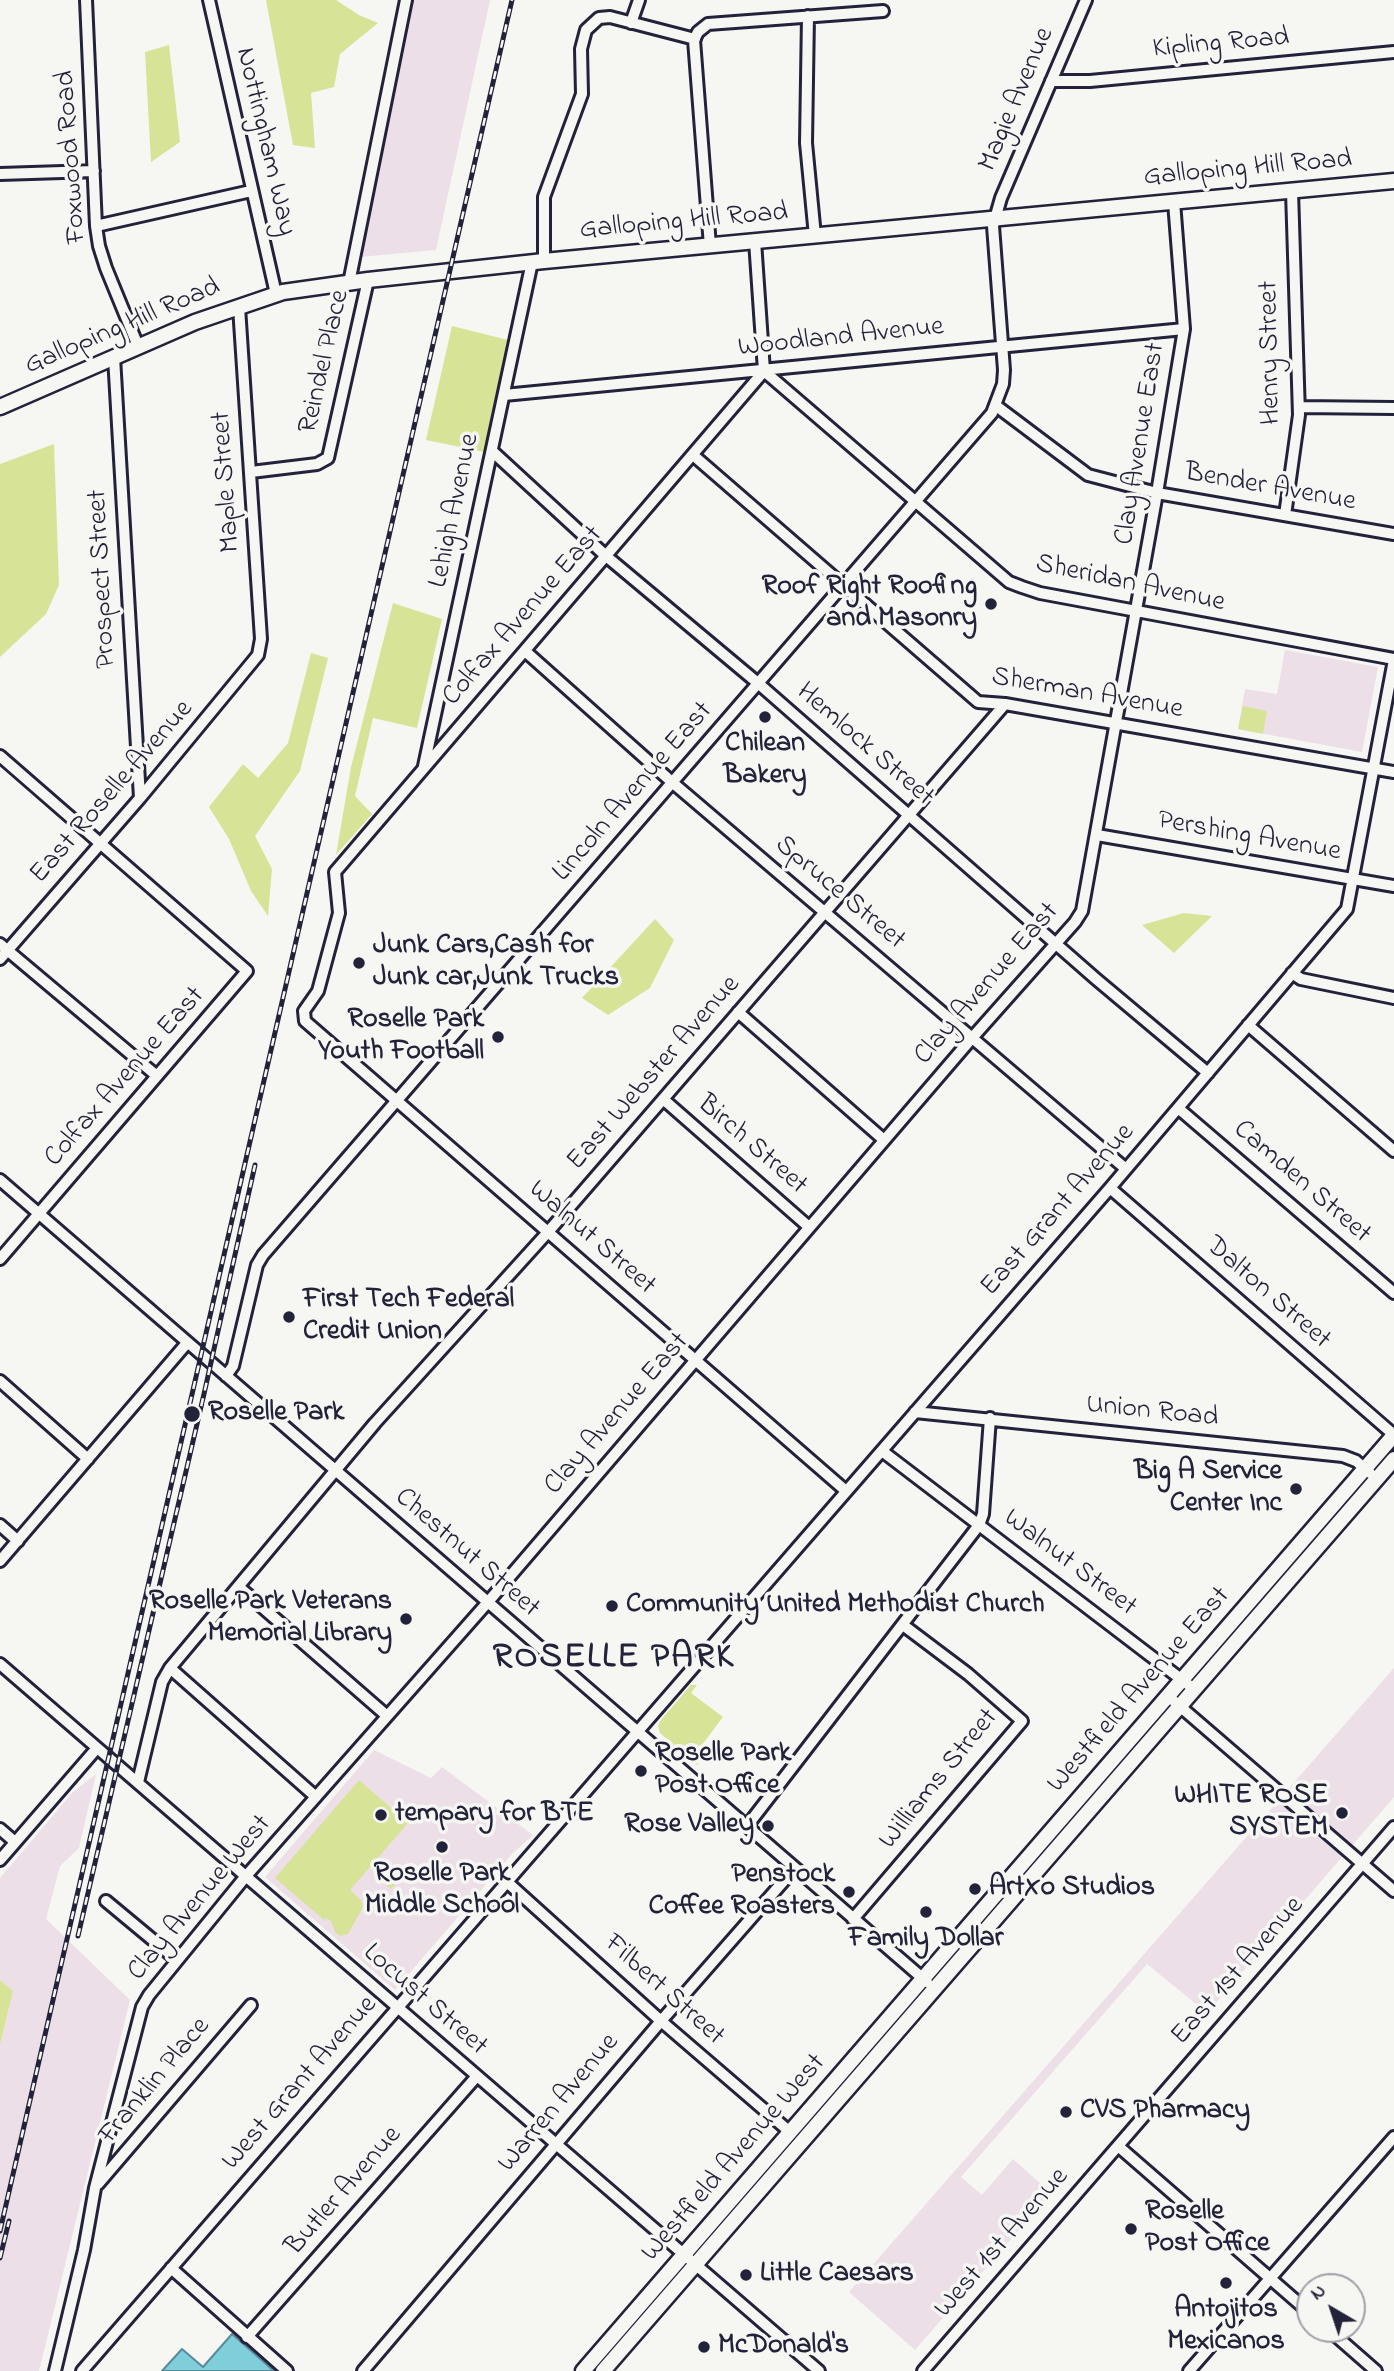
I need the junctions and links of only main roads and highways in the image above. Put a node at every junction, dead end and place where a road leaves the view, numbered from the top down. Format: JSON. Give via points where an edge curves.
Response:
{"nodes":[{"id":1,"x":1394,"y":181,"type":"edge"},
{"id":2,"x":0,"y":407,"type":"edge"},
{"id":3,"x":1394,"y":1435,"type":"edge"},
{"id":4,"x":1394,"y":1459,"type":"edge"},
{"id":5,"x":923,"y":1979,"type":"joint"},
{"id":6,"x":935,"y":1989,"type":"joint"},
{"id":7,"x":583,"y":2371,"type":"edge"},
{"id":8,"x":603,"y":2371,"type":"edge"}],
"edges":[{"from":1,"to":2,"type":"main road","name":"Galloping Hill Road","via":[[538,262],[276,294],[195,322]]},
{"from":3,"to":5,"type":"main road","name":"Westfield Avenue East"},
{"from":4,"to":6,"type":"main road","name":"Westfield Avenue East"},
{"from":5,"to":7,"type":"main road","name":"Westfield Avenue West"},
{"from":6,"to":8,"type":"main road","name":"Westfield Avenue West"}]}
